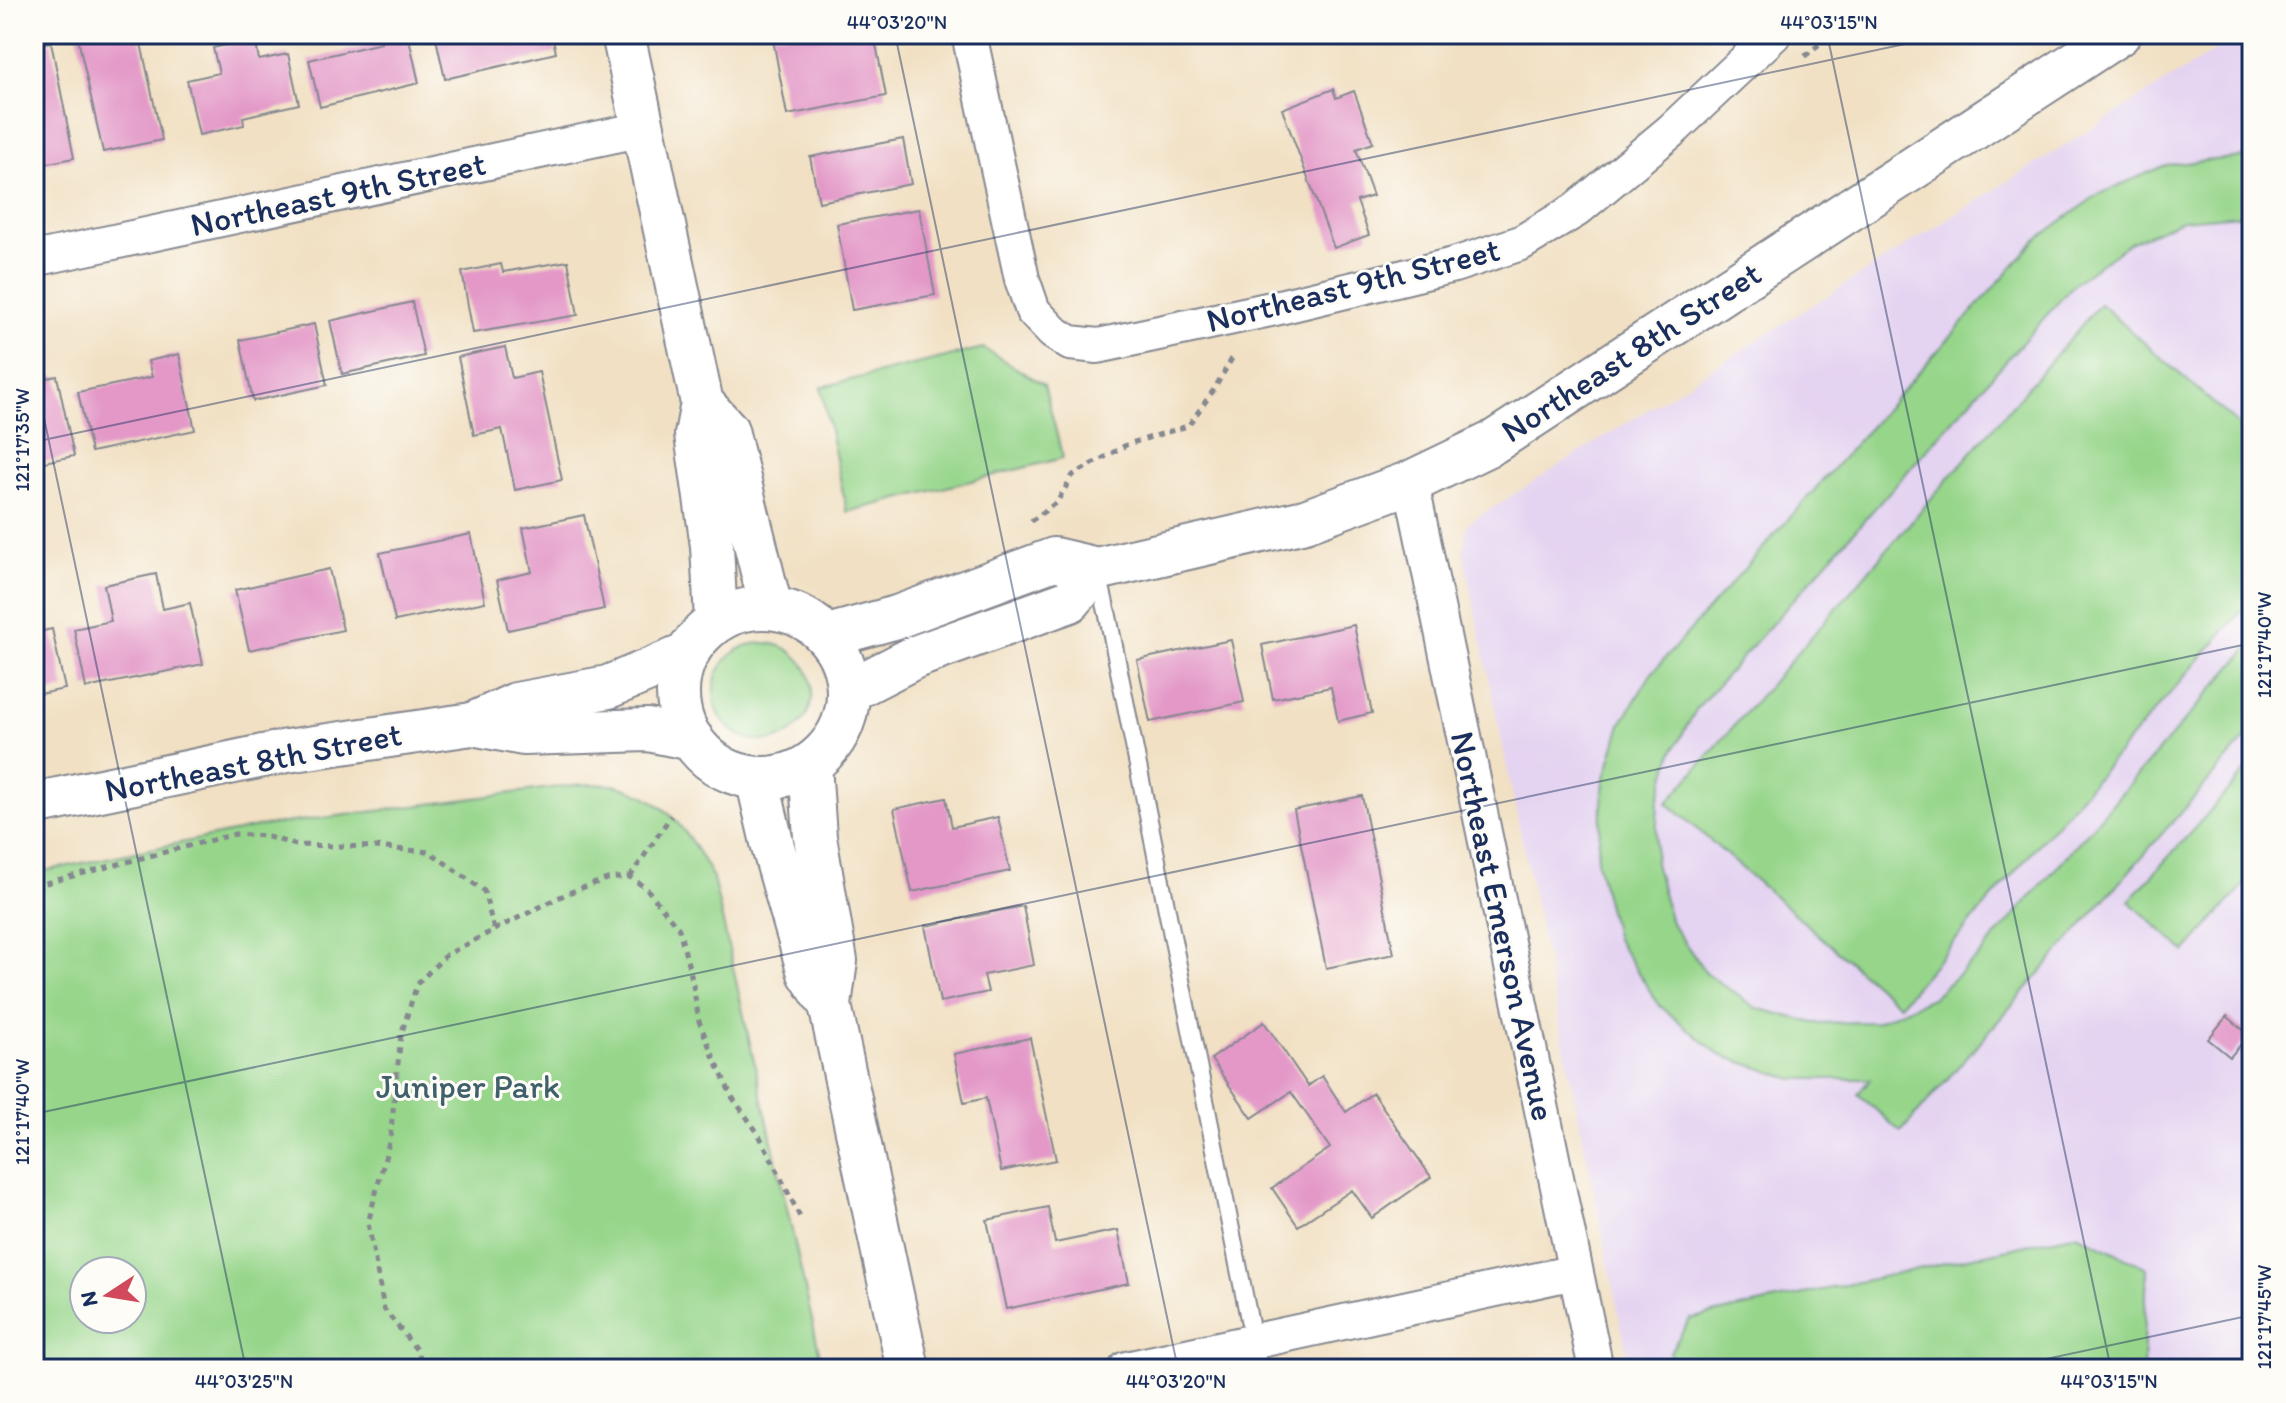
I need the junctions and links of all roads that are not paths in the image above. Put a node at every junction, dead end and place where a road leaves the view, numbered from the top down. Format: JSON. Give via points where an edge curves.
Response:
{"nodes":[{"id":1,"x":623,"y":34,"type":"edge"},
{"id":2,"x":969,"y":34,"type":"edge"},
{"id":3,"x":2119,"y":34,"type":"edge"},
{"id":4,"x":1766,"y":35,"type":"edge"},
{"id":5,"x":643,"y":129,"type":"junction"},
{"id":6,"x":34,"y":259,"type":"edge"},
{"id":7,"x":702,"y":403,"type":"junction"},
{"id":8,"x":1411,"y":482,"type":"junction"},
{"id":9,"x":1097,"y":569,"type":"junction"},
{"id":10,"x":771,"y":608,"type":"junction"},
{"id":11,"x":716,"y":621,"type":"junction"},
{"id":12,"x":828,"y":636,"type":"junction"},
{"id":13,"x":688,"y":654,"type":"junction"},
{"id":14,"x":849,"y":691,"type":"junction"},
{"id":15,"x":472,"y":724,"type":"junction"},
{"id":16,"x":692,"y":739,"type":"junction"},
{"id":17,"x":810,"y":765,"type":"junction"},
{"id":18,"x":757,"y":778,"type":"junction"},
{"id":19,"x":34,"y":804,"type":"edge"},
{"id":20,"x":830,"y":1005,"type":"junction"},
{"id":21,"x":1575,"y":1272,"type":"junction"},
{"id":22,"x":1256,"y":1355,"type":"edge"},
{"id":23,"x":908,"y":1369,"type":"edge"},
{"id":24,"x":1126,"y":1369,"type":"edge"},
{"id":25,"x":1596,"y":1369,"type":"edge"}],
"edges":[{"from":1,"to":5,"type":"street"},
{"from":2,"to":4,"type":"street","name":"Northeast 9th Street","via":[[1033,311],[1070,343],[1098,346],[1271,309],[1521,243],[1576,210],[1672,130]]},
{"from":3,"to":8,"type":"street","name":"Northeast 8th Street","via":[[1492,443]]},
{"from":5,"to":6,"type":"street","name":"Northeast 9th Street"},
{"from":5,"to":7,"type":"street"},
{"from":7,"to":10,"type":"street","via":[[727,430]]},
{"from":7,"to":11,"type":"street","via":[[696,435],[712,546]]},
{"from":8,"to":9,"type":"street","name":"Northeast 8th Street","via":[[1305,521]]},
{"from":8,"to":21,"type":"street","name":"Northeast Emerson Avenue"},
{"from":9,"to":12,"type":"street","name":"Northeast 8th Street","via":[[1054,559],[897,617]]},
{"from":9,"to":14,"type":"street","via":[[1070,601],[915,657]]},
{"from":9,"to":22,"type":"lane"},
{"from":10,"to":11,"type":"street","via":[[743,610]]},
{"from":10,"to":12,"type":"street","via":[[792,612]]},
{"from":11,"to":13,"type":"street"},
{"from":12,"to":14,"type":"street","via":[[843,662]]},
{"from":13,"to":15,"type":"street","name":"Northeast 8th Street","via":[[608,687],[516,704]]},
{"from":13,"to":16,"type":"street","via":[[678,696]]},
{"from":14,"to":17,"type":"street","via":[[845,719],[831,745]]},
{"from":15,"to":16,"type":"street","name":"Northeast 8th Street","via":[[523,734],[648,730]]},
{"from":15,"to":19,"type":"street","name":"Northeast 8th Street","via":[[287,751]]},
{"from":16,"to":18,"type":"street","via":[[709,759]]},
{"from":17,"to":18,"type":"street","via":[[784,776]]},
{"from":17,"to":20,"type":"street","via":[[815,837],[836,961]]},
{"from":18,"to":20,"type":"street","via":[[809,973]]},
{"from":20,"to":23,"type":"street"},
{"from":21,"to":22,"type":"street"},
{"from":21,"to":25,"type":"street","name":"Northeast Emerson Avenue"},
{"from":22,"to":24,"type":"street"}]}
